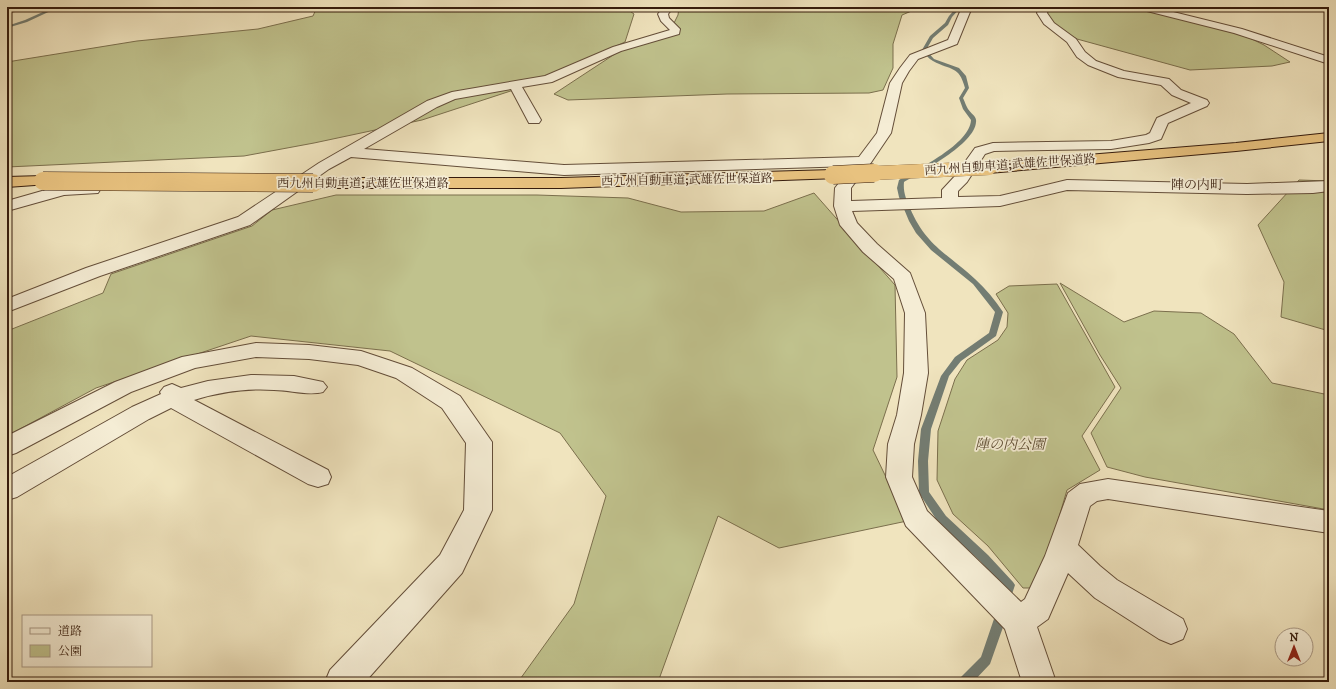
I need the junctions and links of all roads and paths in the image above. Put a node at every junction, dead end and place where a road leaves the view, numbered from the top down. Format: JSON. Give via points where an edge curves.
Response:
{"nodes":[{"id":1,"x":22,"y":7,"type":"edge"},
{"id":2,"x":666,"y":7,"type":"edge"},
{"id":3,"x":967,"y":7,"type":"edge"},
{"id":4,"x":1044,"y":7,"type":"edge"},
{"id":5,"x":1142,"y":7,"type":"edge"},
{"id":6,"x":7,"y":9,"type":"edge"},
{"id":7,"x":1329,"y":61,"type":"edge"},
{"id":8,"x":515,"y":85,"type":"junction"},
{"id":9,"x":534,"y":120,"type":"dead end"},
{"id":10,"x":1329,"y":137,"type":"edge"},
{"id":11,"x":348,"y":152,"type":"junction"},
{"id":12,"x":865,"y":161,"type":"junction"},
{"id":13,"x":7,"y":181,"type":"edge"},
{"id":14,"x":1329,"y":186,"type":"edge"},
{"id":15,"x":287,"y":190,"type":"junction"},
{"id":16,"x":950,"y":202,"type":"junction"},
{"id":17,"x":7,"y":206,"type":"edge"},
{"id":18,"x":842,"y":206,"type":"junction"},
{"id":19,"x":7,"y":306,"type":"edge"},
{"id":20,"x":166,"y":372,"type":"junction"},
{"id":21,"x":315,"y":387,"type":"dead end"},
{"id":22,"x":175,"y":400,"type":"junction"},
{"id":23,"x":7,"y":446,"type":"edge"},
{"id":24,"x":318,"y":477,"type":"dead end"},
{"id":25,"x":7,"y":490,"type":"edge"},
{"id":26,"x":1329,"y":522,"type":"edge"},
{"id":27,"x":1063,"y":548,"type":"junction"},
{"id":28,"x":1019,"y":621,"type":"junction"},
{"id":29,"x":1171,"y":629,"type":"dead end"},
{"id":30,"x":342,"y":682,"type":"edge"},
{"id":31,"x":1039,"y":682,"type":"edge"}],
"edges":[{"from":1,"to":6,"type":"street"},
{"from":2,"to":8,"type":"street","via":[[664,19],[675,32],[617,49],[548,79]]},
{"from":3,"to":12,"type":"street","via":[[953,42],[914,57],[904,70],[896,83],[884,133]]},
{"from":4,"to":16,"type":"street","via":[[1042,13],[1048,23],[1072,40],[1077,51],[1085,58],[1117,74],[1165,82],[1175,92],[1202,103],[1162,121],[1156,136],[1149,139],[1111,145],[1011,145],[980,151],[961,179],[950,190]]},
{"from":5,"to":7,"type":"street","via":[[1238,31]]},
{"from":8,"to":9,"type":"street"},
{"from":8,"to":11,"type":"street","via":[[452,96],[432,104]]},
{"from":10,"to":13,"type":"highway","name":"西九州自動車道;武雄佐世保道路","bridge":true,"via":[[989,168],[833,175],[569,183]]},
{"from":11,"to":12,"type":"street","via":[[564,170]]},
{"from":11,"to":15,"type":"street"},
{"from":12,"to":18,"type":"street","via":[[843,188]]},
{"from":14,"to":16,"type":"street","via":[[1247,189],[1067,185],[1000,201]]},
{"from":15,"to":17,"type":"street","via":[[63,190]]},
{"from":15,"to":19,"type":"street","via":[[244,221],[93,272]]},
{"from":16,"to":18,"type":"street"},
{"from":18,"to":28,"type":"street","via":[[849,225],[870,248],[903,277],[915,313],[916,373],[901,444],[899,477],[916,518]]},
{"from":20,"to":22,"type":"street"},
{"from":20,"to":23,"type":"street","via":[[123,387]]},
{"from":20,"to":30,"type":"street","via":[[190,362],[256,350],[309,352],[361,358],[404,373],[451,402],[479,442],[478,510],[451,564]]},
{"from":21,"to":22,"type":"street","via":[[292,382],[246,382],[204,390]]},
{"from":22,"to":24,"type":"street"},
{"from":22,"to":25,"type":"street","via":[[147,410]]},
{"from":26,"to":27,"type":"street","via":[[1108,488],[1090,491],[1078,500]]},
{"from":27,"to":28,"type":"street","via":[[1037,609]]},
{"from":27,"to":29,"type":"street","via":[[1106,590]]},
{"from":28,"to":31,"type":"street"}]}
